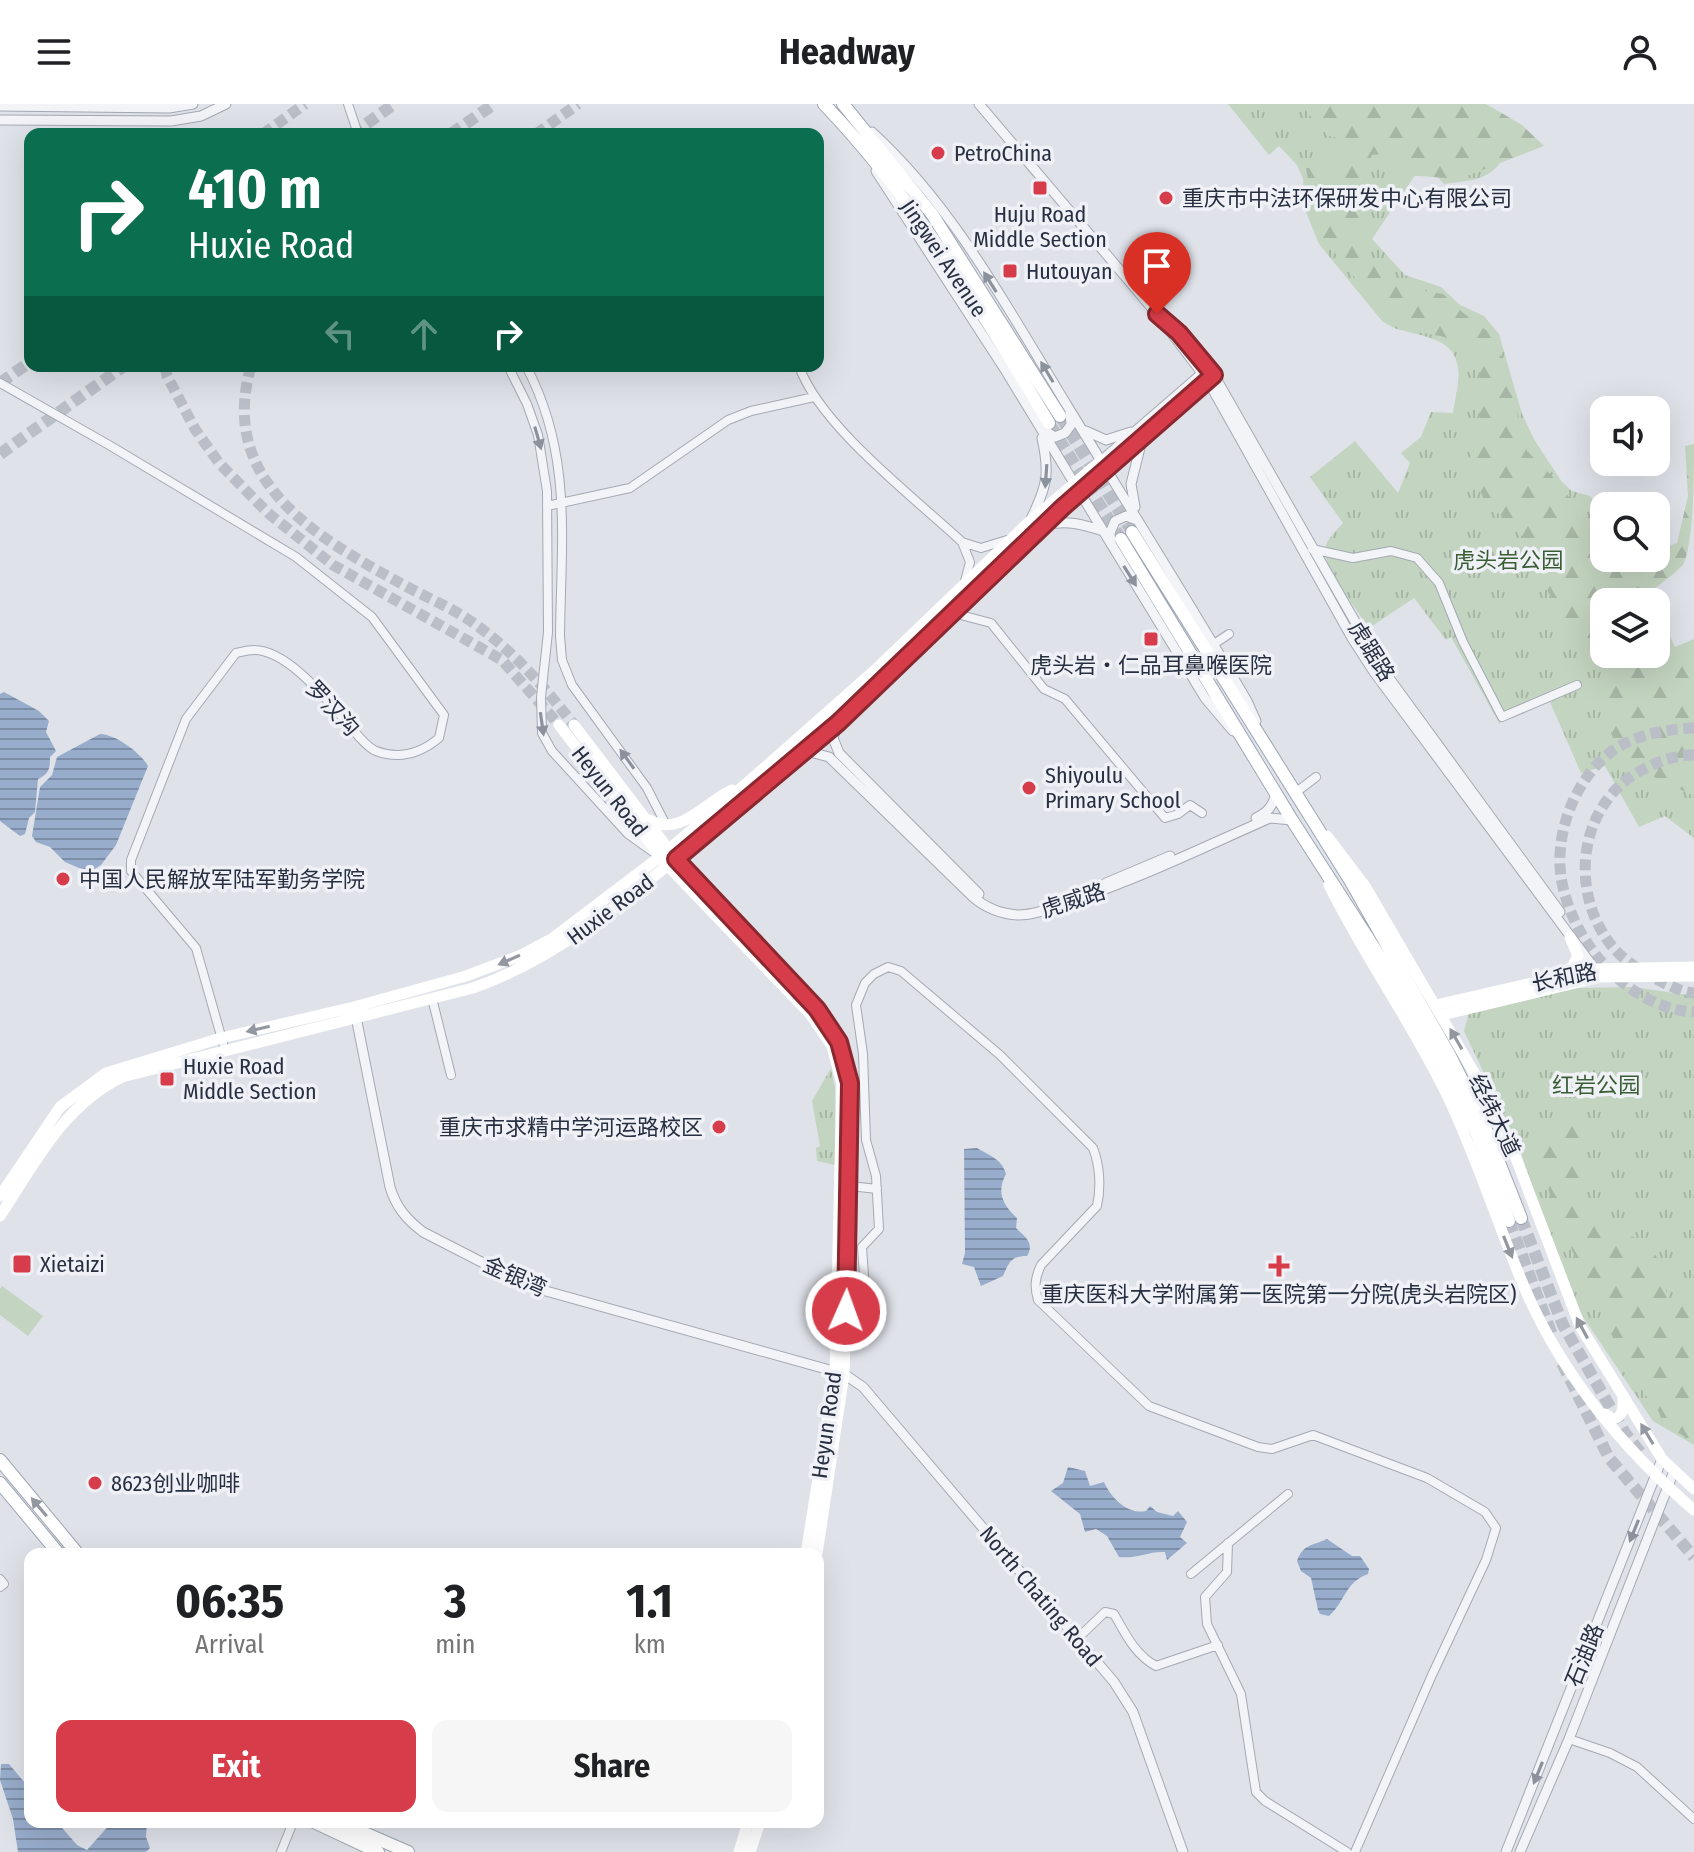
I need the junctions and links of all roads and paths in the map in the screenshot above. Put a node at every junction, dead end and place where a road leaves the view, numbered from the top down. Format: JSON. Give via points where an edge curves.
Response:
{"nodes":[{"id":1,"x":193,"y":104,"type":"edge"},
{"id":2,"x":226,"y":104,"type":"edge"},
{"id":3,"x":348,"y":104,"type":"edge"},
{"id":4,"x":824,"y":104,"type":"edge"},
{"id":5,"x":843,"y":104,"type":"edge"},
{"id":6,"x":979,"y":104,"type":"edge"},
{"id":7,"x":0,"y":106,"type":"edge"},
{"id":8,"x":0,"y":120,"type":"edge"},
{"id":9,"x":356,"y":128,"type":"edge"},
{"id":10,"x":511,"y":372,"type":"edge"},
{"id":11,"x":529,"y":372,"type":"edge"},
{"id":12,"x":801,"y":372,"type":"edge"},
{"id":13,"x":1208,"y":374,"type":"junction"},
{"id":14,"x":0,"y":383,"type":"edge"},
{"id":15,"x":814,"y":397,"type":"junction"},
{"id":16,"x":1055,"y":419,"type":"junction"},
{"id":17,"x":1145,"y":425,"type":"junction"},
{"id":18,"x":1082,"y":429,"type":"junction"},
{"id":19,"x":1143,"y":439,"type":"junction"},
{"id":20,"x":1105,"y":464,"type":"junction"},
{"id":21,"x":1076,"y":487,"type":"junction"},
{"id":22,"x":562,"y":504,"type":"junction"},
{"id":23,"x":547,"y":506,"type":"junction"},
{"id":24,"x":1029,"y":522,"type":"junction"},
{"id":25,"x":1042,"y":526,"type":"junction"},
{"id":26,"x":1103,"y":531,"type":"junction"},
{"id":27,"x":1126,"y":534,"type":"junction"},
{"id":28,"x":1015,"y":536,"type":"junction"},
{"id":29,"x":962,"y":542,"type":"junction"},
{"id":30,"x":1312,"y":549,"type":"junction"},
{"id":31,"x":962,"y":588,"type":"junction"},
{"id":32,"x":953,"y":613,"type":"junction"},
{"id":33,"x":1229,"y":634,"type":"dead end"},
{"id":34,"x":1214,"y":644,"type":"junction"},
{"id":35,"x":544,"y":673,"type":"junction"},
{"id":36,"x":572,"y":685,"type":"junction"},
{"id":37,"x":1577,"y":685,"type":"dead end"},
{"id":38,"x":838,"y":723,"type":"junction"},
{"id":39,"x":559,"y":725,"type":"tunnel mouth"},
{"id":40,"x":574,"y":725,"type":"tunnel mouth"},
{"id":41,"x":806,"y":751,"type":"junction"},
{"id":42,"x":1270,"y":753,"type":"junction"},
{"id":43,"x":1316,"y":777,"type":"dead end"},
{"id":44,"x":747,"y":783,"type":"junction"},
{"id":45,"x":1295,"y":793,"type":"junction"},
{"id":46,"x":1276,"y":794,"type":"junction"},
{"id":47,"x":1202,"y":813,"type":"dead end"},
{"id":48,"x":1308,"y":814,"type":"junction"},
{"id":49,"x":644,"y":817,"type":"junction"},
{"id":50,"x":1292,"y":820,"type":"junction"},
{"id":51,"x":666,"y":826,"type":"junction"},
{"id":52,"x":1312,"y":852,"type":"junction"},
{"id":53,"x":668,"y":858,"type":"junction"},
{"id":54,"x":1570,"y":937,"type":"junction"},
{"id":55,"x":1694,"y":967,"type":"edge"},
{"id":56,"x":1601,"y":973,"type":"junction"},
{"id":57,"x":1694,"y":976,"type":"edge"},
{"id":58,"x":1548,"y":979,"type":"junction"},
{"id":59,"x":432,"y":998,"type":"junction"},
{"id":60,"x":1439,"y":1010,"type":"junction"},
{"id":61,"x":355,"y":1012,"type":"junction"},
{"id":62,"x":223,"y":1044,"type":"junction"},
{"id":63,"x":451,"y":1075,"type":"dead end"},
{"id":64,"x":850,"y":1186,"type":"junction"},
{"id":65,"x":877,"y":1189,"type":"junction"},
{"id":66,"x":0,"y":1196,"type":"edge"},
{"id":67,"x":0,"y":1216,"type":"edge"},
{"id":68,"x":866,"y":1305,"type":"dead end"},
{"id":69,"x":840,"y":1373,"type":"junction"},
{"id":70,"x":1623,"y":1394,"type":"junction"},
{"id":71,"x":1602,"y":1412,"type":"junction"},
{"id":72,"x":1662,"y":1459,"type":"junction"},
{"id":73,"x":0,"y":1460,"type":"edge"},
{"id":74,"x":1674,"y":1471,"type":"junction"},
{"id":75,"x":1655,"y":1477,"type":"junction"},
{"id":76,"x":0,"y":1483,"type":"edge"},
{"id":77,"x":1667,"y":1487,"type":"junction"},
{"id":78,"x":1694,"y":1489,"type":"edge"},
{"id":79,"x":1288,"y":1494,"type":"dead end"},
{"id":80,"x":1694,"y":1510,"type":"edge"},
{"id":81,"x":1228,"y":1543,"type":"junction"},
{"id":82,"x":54,"y":1548,"type":"edge"},
{"id":83,"x":73,"y":1548,"type":"edge"},
{"id":84,"x":807,"y":1548,"type":"edge"},
{"id":85,"x":818,"y":1548,"type":"edge"},
{"id":86,"x":1191,"y":1574,"type":"dead end"},
{"id":87,"x":0,"y":1579,"type":"edge"},
{"id":88,"x":0,"y":1587,"type":"edge"},
{"id":89,"x":1077,"y":1639,"type":"junction"},
{"id":90,"x":1218,"y":1645,"type":"junction"},
{"id":91,"x":1569,"y":1739,"type":"junction"},
{"id":92,"x":1694,"y":1819,"type":"edge"},
{"id":93,"x":291,"y":1828,"type":"edge"},
{"id":94,"x":327,"y":1828,"type":"edge"},
{"id":95,"x":353,"y":1828,"type":"edge"},
{"id":96,"x":746,"y":1828,"type":"edge"},
{"id":97,"x":758,"y":1828,"type":"edge"},
{"id":98,"x":281,"y":1852,"type":"edge"},
{"id":99,"x":378,"y":1852,"type":"edge"},
{"id":100,"x":408,"y":1852,"type":"edge"},
{"id":101,"x":739,"y":1852,"type":"edge"},
{"id":102,"x":750,"y":1852,"type":"edge"},
{"id":103,"x":1183,"y":1852,"type":"edge"},
{"id":104,"x":1347,"y":1852,"type":"edge"},
{"id":105,"x":1355,"y":1852,"type":"edge"},
{"id":106,"x":1506,"y":1852,"type":"edge"},
{"id":107,"x":1520,"y":1852,"type":"edge"}],
"edges":[{"from":1,"to":7,"type":"street"},
{"from":2,"to":8,"type":"street","via":[[201,116],[171,121]]},
{"from":3,"to":9,"type":"street"},
{"from":4,"to":16,"type":"main road","name":"Jingwei Avenue","via":[[904,198]]},
{"from":16,"to":5,"type":"main road","name":"Jingwei Avenue","one_way":true,"via":[[932,214]]},
{"from":6,"to":13,"type":"street","name":"虎踞路"},
{"from":10,"to":23,"type":"street","one_way":true,"via":[[538,435]]},
{"from":11,"to":22,"type":"street","via":[[553,434]]},
{"from":12,"to":15,"type":"street"},
{"from":13,"to":17,"type":"street","name":"Huxie Road"},
{"from":13,"to":19,"type":"street","name":"Huxie Road"},
{"from":13,"to":30,"type":"street","name":"虎踞路"},
{"from":13,"to":54,"type":"street","name":"虎踞路","via":[[1352,638]]},
{"from":14,"to":62,"type":"street","name":"罗汉沟","via":[[296,557],[372,617],[444,715],[439,738],[423,751],[375,751],[310,680],[270,653],[254,650],[236,653],[186,719],[131,871],[196,948]]},
{"from":15,"to":22,"type":"street","via":[[740,414],[630,488]]},
{"from":15,"to":29,"type":"street"},
{"from":16,"to":18,"type":"street"},
{"from":16,"to":21,"type":"street"},
{"from":16,"to":24,"type":"street","one_way":true,"via":[[1047,480]]},
{"from":17,"to":18,"type":"street","via":[[1106,440]]},
{"from":17,"to":20,"type":"street","name":"Huxie Road"},
{"from":18,"to":20,"type":"street"},
{"from":19,"to":20,"type":"street","name":"Huxie Road"},
{"from":19,"to":27,"type":"street"},
{"from":20,"to":21,"type":"main road","name":"Huxie Road"},
{"from":20,"to":27,"type":"street"},
{"from":21,"to":24,"type":"main road","name":"Huxie Road"},
{"from":21,"to":25,"type":"main road","name":"Huxie Road"},
{"from":21,"to":26,"type":"street"},
{"from":22,"to":23,"type":"street"},
{"from":22,"to":36,"type":"street","via":[[560,647]]},
{"from":23,"to":35,"type":"street"},
{"from":24,"to":28,"type":"main road","name":"Huxie Road"},
{"from":25,"to":26,"type":"street","via":[[1061,521]]},
{"from":25,"to":32,"type":"main road","name":"Huxie Road"},
{"from":26,"to":27,"type":"street"},
{"from":27,"to":34,"type":"street"},
{"from":27,"to":42,"type":"main road","name":"经纬大道"},
{"from":27,"to":46,"type":"main road","one_way":true},
{"from":28,"to":29,"type":"street","via":[[989,547]]},
{"from":28,"to":31,"type":"main road","name":"Huxie Road"},
{"from":29,"to":31,"type":"street","via":[[970,562]]},
{"from":30,"to":37,"type":"street","via":[[1353,558],[1391,551],[1417,558],[1439,583],[1502,717]]},
{"from":30,"to":56,"type":"street","name":"虎踞路","via":[[1381,667]]},
{"from":31,"to":44,"type":"main road","name":"Huxie Road"},
{"from":32,"to":38,"type":"main road","name":"Huxie Road"},
{"from":32,"to":47,"type":"street","via":[[991,623],[1044,689],[1065,699],[1165,818],[1190,805]]},
{"from":33,"to":34,"type":"street"},
{"from":34,"to":42,"type":"street"},
{"from":35,"to":36,"type":"street","via":[[556,665]]},
{"from":35,"to":53,"type":"street","one_way":true,"via":[[540,723],[546,742],[628,834]]},
{"from":51,"to":36,"type":"street","one_way":true,"via":[[647,788]]},
{"from":38,"to":41,"type":"main road","name":"Huxie Road"},
{"from":38,"to":46,"type":"street","name":"虎威路","via":[[833,738],[848,764],[977,892],[1007,908],[1029,909],[1113,880],[1266,813]]},
{"from":39,"to":53,"type":"main road","name":"Heyun Road"},
{"from":40,"to":49,"type":"main road","name":"Heyun Road"},
{"from":41,"to":50,"type":"street","name":"虎威路","via":[[829,757],[984,906],[1018,915],[1121,884],[1270,818]]},
{"from":41,"to":53,"type":"main road","name":"Huxie Road"},
{"from":42,"to":45,"type":"main road","name":"经纬大道"},
{"from":43,"to":45,"type":"street"},
{"from":44,"to":51,"type":"main road","via":[[678,825]]},
{"from":44,"to":53,"type":"main road","name":"Huxie Road"},
{"from":45,"to":48,"type":"main road","name":"经纬大道"},
{"from":46,"to":50,"type":"main road"},
{"from":48,"to":52,"type":"main road","via":[[1449,1054],[1483,1122],[1515,1220],[1440,1058]]},
{"from":48,"to":60,"type":"main road","name":"经纬大道","via":[[1365,886]]},
{"from":49,"to":51,"type":"main road"},
{"from":49,"to":53,"type":"main road","name":"Heyun Road"},
{"from":50,"to":52,"type":"main road"},
{"from":52,"to":71,"type":"main road","name":"经纬大道","one_way":true,"via":[[1349,927],[1448,1097],[1544,1327]]},
{"from":53,"to":59,"type":"main road","name":"Huxie Road","via":[[559,947],[495,980]]},
{"from":53,"to":61,"type":"main road","name":"Huxie Road","one_way":true,"via":[[519,956]]},
{"from":53,"to":64,"type":"main road","name":"Heyun Road","via":[[817,1009],[839,1042],[850,1083]]},
{"from":53,"to":69,"type":"main road","name":"Heyun Road","via":[[810,1014],[839,1066]]},
{"from":54,"to":56,"type":"street","name":"虎踞路"},
{"from":54,"to":58,"type":"main road","via":[[1577,960]]},
{"from":55,"to":56,"type":"main road","name":"长和路"},
{"from":56,"to":57,"type":"main road","name":"长和路"},
{"from":56,"to":58,"type":"main road","name":"长和路"},
{"from":56,"to":60,"type":"main road","name":"长和路"},
{"from":58,"to":60,"type":"main road","name":"长和路"},
{"from":59,"to":61,"type":"main road","name":"Huxie Road"},
{"from":59,"to":63,"type":"street"},
{"from":70,"to":60,"type":"main road","name":"经纬大道","one_way":true,"via":[[1575,1316],[1511,1145]]},
{"from":61,"to":62,"type":"main road","name":"Huxie Road"},
{"from":61,"to":69,"type":"street","name":"金银湾","via":[[394,1201],[423,1232],[528,1286]]},
{"from":62,"to":66,"type":"main road","name":"Huxie Road","via":[[117,1067],[91,1081],[60,1107]]},
{"from":62,"to":67,"type":"main road","name":"Huxie Road","via":[[95,1091],[58,1127]]},
{"from":64,"to":65,"type":"street"},
{"from":64,"to":69,"type":"main road","name":"Heyun Road"},
{"from":65,"to":68,"type":"street","via":[[879,1229],[862,1247]]},
{"from":65,"to":105,"type":"street","via":[[866,1140],[856,1005],[865,983],[888,967],[901,971],[1000,1055],[1093,1148],[1097,1206],[1041,1265],[1035,1289],[1038,1300],[1149,1406],[1258,1447],[1272,1449],[1313,1435],[1427,1478],[1491,1520],[1494,1542]]},
{"from":69,"to":84,"type":"main road","name":"Heyun Road"},
{"from":69,"to":85,"type":"main road","name":"Heyun Road"},
{"from":69,"to":89,"type":"street","name":"North Chating Road","via":[[863,1387]]},
{"from":70,"to":71,"type":"main road","via":[[1619,1417]]},
{"from":72,"to":70,"type":"main road","name":"经纬大道","one_way":true},
{"from":71,"to":75,"type":"main road","name":"经纬大道"},
{"from":72,"to":74,"type":"main road","name":"经纬大道"},
{"from":72,"to":75,"type":"street","name":"石油路"},
{"from":83,"to":73,"type":"main road","one_way":true},
{"from":74,"to":77,"type":"street","name":"石油路"},
{"from":74,"to":78,"type":"main road","name":"经纬大道"},
{"from":75,"to":77,"type":"main road","name":"经纬大道"},
{"from":75,"to":106,"type":"street","name":"石油路","one_way":true},
{"from":76,"to":82,"type":"main road"},
{"from":77,"to":80,"type":"main road","name":"经纬大道"},
{"from":77,"to":91,"type":"street","name":"石油路"},
{"from":79,"to":81,"type":"street"},
{"from":81,"to":86,"type":"street"},
{"from":81,"to":90,"type":"street","via":[[1227,1572],[1205,1597],[1207,1624]]},
{"from":87,"to":88,"type":"street"},
{"from":89,"to":90,"type":"street","via":[[1105,1612],[1114,1614],[1128,1639],[1156,1666]]},
{"from":89,"to":103,"type":"street","name":"North Chating Road","via":[[1133,1712]]},
{"from":90,"to":104,"type":"street","via":[[1241,1694],[1256,1792]]},
{"from":91,"to":92,"type":"street","via":[[1637,1767]]},
{"from":91,"to":107,"type":"street","name":"石油路"},
{"from":93,"to":98,"type":"street"},
{"from":94,"to":99,"type":"main road"},
{"from":95,"to":100,"type":"main road"},
{"from":96,"to":101,"type":"main road"},
{"from":97,"to":102,"type":"main road"}]}
